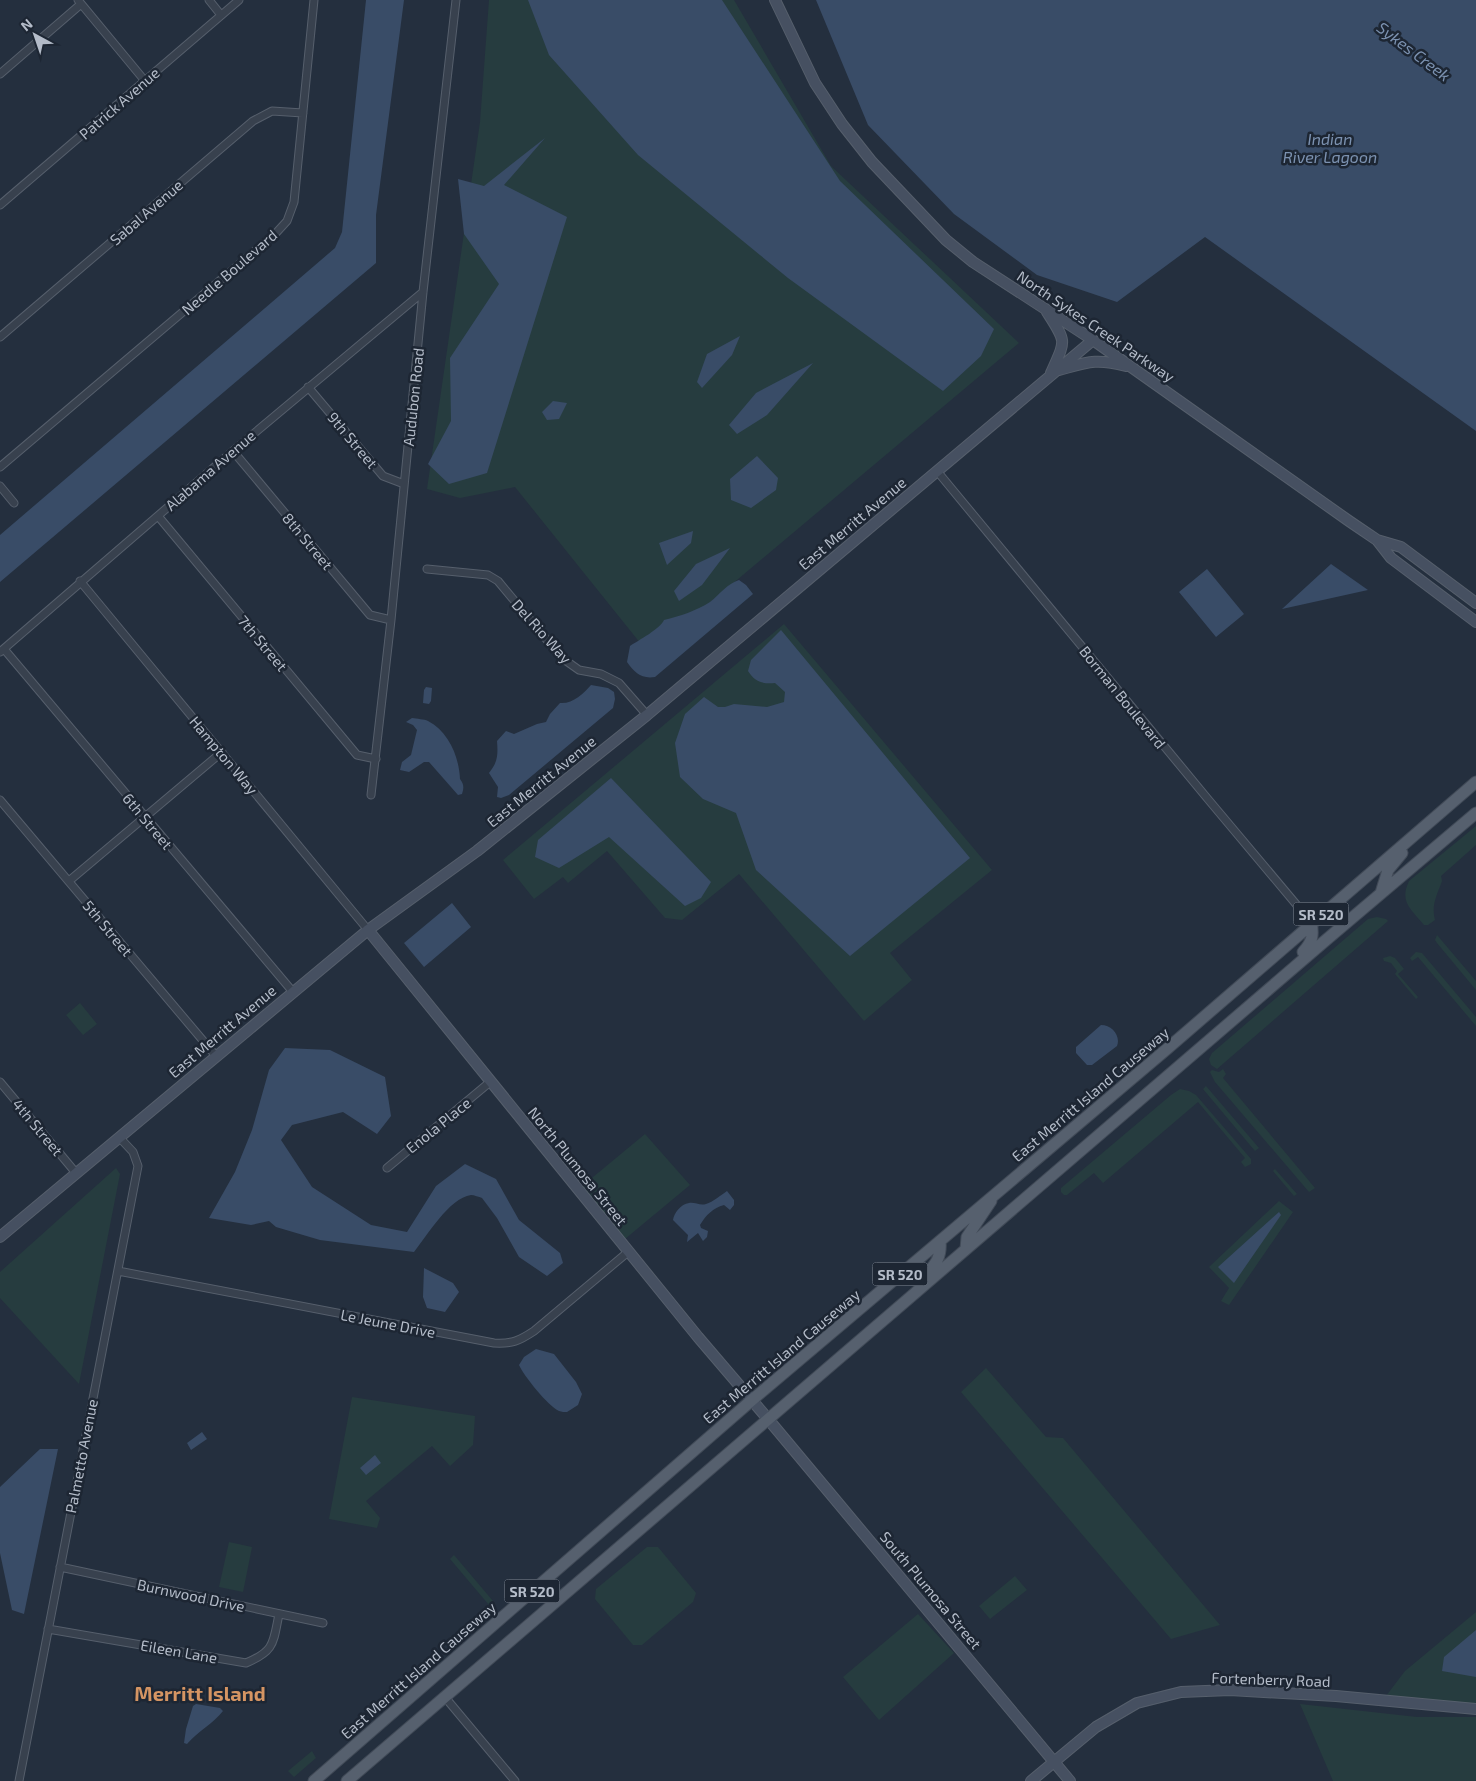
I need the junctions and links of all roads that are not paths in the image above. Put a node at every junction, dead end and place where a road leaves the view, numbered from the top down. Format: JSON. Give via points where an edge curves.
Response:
{"nodes":[{"id":1,"x":209,"y":0,"type":"edge"},
{"id":2,"x":239,"y":0,"type":"edge"},
{"id":3,"x":314,"y":0,"type":"edge"},
{"id":4,"x":456,"y":0,"type":"edge"},
{"id":5,"x":774,"y":0,"type":"edge"},
{"id":6,"x":79,"y":2,"type":"edge"},
{"id":7,"x":221,"y":15,"type":"junction"},
{"id":8,"x":0,"y":74,"type":"edge"},
{"id":9,"x":145,"y":81,"type":"junction"},
{"id":10,"x":303,"y":113,"type":"junction"},
{"id":11,"x":0,"y":205,"type":"edge"},
{"id":12,"x":423,"y":292,"type":"junction"},
{"id":13,"x":1045,"y":309,"type":"junction"},
{"id":14,"x":0,"y":337,"type":"edge"},
{"id":15,"x":1093,"y":340,"type":"junction"},
{"id":16,"x":1133,"y":368,"type":"junction"},
{"id":17,"x":1052,"y":374,"type":"junction"},
{"id":18,"x":308,"y":387,"type":"junction"},
{"id":19,"x":233,"y":451,"type":"junction"},
{"id":20,"x":0,"y":467,"type":"edge"},
{"id":21,"x":937,"y":471,"type":"junction"},
{"id":22,"x":404,"y":484,"type":"junction"},
{"id":23,"x":0,"y":486,"type":"edge"},
{"id":24,"x":14,"y":503,"type":"dead end"},
{"id":25,"x":158,"y":516,"type":"junction"},
{"id":26,"x":1377,"y":540,"type":"junction"},
{"id":27,"x":427,"y":569,"type":"dead end"},
{"id":28,"x":80,"y":582,"type":"junction"},
{"id":29,"x":1476,"y":603,"type":"edge"},
{"id":30,"x":391,"y":620,"type":"junction"},
{"id":31,"x":1476,"y":622,"type":"edge"},
{"id":32,"x":2,"y":650,"type":"edge"},
{"id":33,"x":646,"y":715,"type":"junction"},
{"id":34,"x":222,"y":752,"type":"junction"},
{"id":35,"x":376,"y":759,"type":"junction"},
{"id":36,"x":1476,"y":782,"type":"edge"},
{"id":37,"x":371,"y":795,"type":"dead end"},
{"id":38,"x":0,"y":800,"type":"edge"},
{"id":39,"x":1476,"y":812,"type":"edge"},
{"id":40,"x":143,"y":816,"type":"junction"},
{"id":41,"x":1433,"y":820,"type":"junction"},
{"id":42,"x":69,"y":881,"type":"junction"},
{"id":43,"x":1381,"y":893,"type":"junction"},
{"id":44,"x":1311,"y":922,"type":"junction"},
{"id":45,"x":368,"y":930,"type":"junction"},
{"id":46,"x":1283,"y":977,"type":"junction"},
{"id":47,"x":293,"y":992,"type":"junction"},
{"id":48,"x":216,"y":1056,"type":"junction"},
{"id":49,"x":0,"y":1082,"type":"edge"},
{"id":50,"x":490,"y":1082,"type":"junction"},
{"id":51,"x":119,"y":1137,"type":"junction"},
{"id":52,"x":386,"y":1168,"type":"dead end"},
{"id":53,"x":76,"y":1173,"type":"junction"},
{"id":54,"x":996,"y":1193,"type":"junction"},
{"id":55,"x":0,"y":1237,"type":"edge"},
{"id":56,"x":940,"y":1241,"type":"junction"},
{"id":57,"x":966,"y":1249,"type":"junction"},
{"id":58,"x":628,"y":1252,"type":"junction"},
{"id":59,"x":118,"y":1271,"type":"junction"},
{"id":60,"x":906,"y":1301,"type":"junction"},
{"id":61,"x":752,"y":1400,"type":"junction"},
{"id":62,"x":768,"y":1419,"type":"junction"},
{"id":63,"x":60,"y":1567,"type":"junction"},
{"id":64,"x":279,"y":1614,"type":"junction"},
{"id":65,"x":323,"y":1623,"type":"dead end"},
{"id":66,"x":48,"y":1629,"type":"junction"},
{"id":67,"x":444,"y":1696,"type":"junction"},
{"id":68,"x":1476,"y":1709,"type":"edge"},
{"id":69,"x":335,"y":1762,"type":"junction"},
{"id":70,"x":1054,"y":1762,"type":"junction"},
{"id":71,"x":18,"y":1781,"type":"edge"},
{"id":72,"x":314,"y":1781,"type":"edge"},
{"id":73,"x":326,"y":1781,"type":"edge"},
{"id":74,"x":347,"y":1781,"type":"edge"},
{"id":75,"x":515,"y":1781,"type":"edge"},
{"id":76,"x":1032,"y":1781,"type":"edge"},
{"id":77,"x":1070,"y":1781,"type":"edge"}],
"edges":[{"from":1,"to":7,"type":"street"},
{"from":2,"to":7,"type":"street","name":"Patrick Avenue"},
{"from":3,"to":10,"type":"street","name":"Needle Boulevard"},
{"from":4,"to":12,"type":"street","name":"Audubon Road"},
{"from":5,"to":13,"type":"street","name":"North Sykes Creek Parkway","via":[[815,83],[872,162],[946,240],[973,262]]},
{"from":6,"to":8,"type":"street"},
{"from":6,"to":9,"type":"street"},
{"from":7,"to":9,"type":"street","name":"Patrick Avenue"},
{"from":9,"to":11,"type":"street","name":"Patrick Avenue"},
{"from":10,"to":14,"type":"street","name":"Sabal Avenue","via":[[272,111],[253,121]]},
{"from":10,"to":20,"type":"street","name":"Needle Boulevard","via":[[294,202],[287,221]]},
{"from":12,"to":18,"type":"street","name":"Alabama Avenue"},
{"from":12,"to":22,"type":"street","name":"Audubon Road"},
{"from":13,"to":15,"type":"street","name":"North Sykes Creek Parkway"},
{"from":13,"to":17,"type":"street","via":[[1063,340]]},
{"from":15,"to":16,"type":"street","name":"North Sykes Creek Parkway"},
{"from":15,"to":17,"type":"street","name":"East Merritt Avenue"},
{"from":16,"to":17,"type":"street","via":[[1094,361]]},
{"from":16,"to":26,"type":"street","name":"North Sykes Creek Parkway"},
{"from":17,"to":21,"type":"street","name":"East Merritt Avenue"},
{"from":18,"to":19,"type":"street","name":"Alabama Avenue"},
{"from":18,"to":22,"type":"street","name":"9th Street","via":[[383,476]]},
{"from":19,"to":25,"type":"street","name":"Alabama Avenue"},
{"from":19,"to":30,"type":"street","name":"8th Street","via":[[370,615]]},
{"from":21,"to":33,"type":"street","name":"East Merritt Avenue"},
{"from":21,"to":44,"type":"street","name":"Borman Boulevard"},
{"from":22,"to":30,"type":"street","name":"Audubon Road"},
{"from":23,"to":24,"type":"street"},
{"from":25,"to":28,"type":"street","name":"Alabama Avenue"},
{"from":25,"to":35,"type":"street","name":"7th Street","via":[[357,755]]},
{"from":26,"to":29,"type":"street","name":"North Sykes Creek Parkway","via":[[1401,547]]},
{"from":26,"to":31,"type":"street","via":[[1392,558]]},
{"from":27,"to":33,"type":"street","name":"Del Rio Way","via":[[488,575],[498,581],[562,658],[579,670],[601,674],[619,683]]},
{"from":28,"to":32,"type":"street","name":"Alabama Avenue"},
{"from":28,"to":34,"type":"street","name":"Hampton Way"},
{"from":30,"to":35,"type":"street","name":"Audubon Road"},
{"from":32,"to":40,"type":"street","name":"6th Street"},
{"from":33,"to":45,"type":"street","name":"East Merritt Avenue","via":[[477,851]]},
{"from":34,"to":40,"type":"street"},
{"from":34,"to":45,"type":"street","name":"Hampton Way"},
{"from":35,"to":37,"type":"street","name":"Audubon Road"},
{"from":36,"to":41,"type":"main road","name":"East Merritt Island Causeway","number":"SR 520"},
{"from":38,"to":42,"type":"street","name":"5th Street"},
{"from":39,"to":43,"type":"main road","number":"SR 520"},
{"from":40,"to":42,"type":"street"},
{"from":40,"to":47,"type":"street","name":"6th Street"},
{"from":41,"to":43,"type":"main road","via":[[1396,858],[1388,870]]},
{"from":41,"to":44,"type":"main road","name":"East Merritt Island Causeway","number":"SR 520"},
{"from":42,"to":48,"type":"street","name":"5th Street"},
{"from":43,"to":46,"type":"main road","number":"SR 520"},
{"from":44,"to":46,"type":"main road","via":[[1312,942]]},
{"from":44,"to":54,"type":"main road","name":"East Merritt Island Causeway","number":"SR 520"},
{"from":45,"to":47,"type":"street","name":"East Merritt Avenue"},
{"from":45,"to":50,"type":"street","name":"North Plumosa Street"},
{"from":46,"to":57,"type":"main road","number":"SR 520"},
{"from":47,"to":48,"type":"street","name":"East Merritt Avenue"},
{"from":48,"to":51,"type":"street","name":"East Merritt Avenue"},
{"from":49,"to":53,"type":"street","name":"4th Street"},
{"from":50,"to":52,"type":"street","name":"Enola Place"},
{"from":50,"to":58,"type":"street","name":"North Plumosa Street"},
{"from":51,"to":53,"type":"street","name":"East Merritt Avenue"},
{"from":51,"to":59,"type":"street","name":"Palmetto Avenue","via":[[133,1152],[138,1166]]},
{"from":53,"to":55,"type":"street","name":"East Merritt Avenue"},
{"from":54,"to":56,"type":"main road","name":"East Merritt Island Causeway","number":"SR 520"},
{"from":54,"to":57,"type":"main road","via":[[967,1236]]},
{"from":56,"to":60,"type":"main road","via":[[941,1252],[936,1263]]},
{"from":56,"to":61,"type":"main road","name":"East Merritt Island Causeway","number":"SR 520"},
{"from":57,"to":60,"type":"main road","number":"SR 520"},
{"from":58,"to":59,"type":"street","name":"Le Jeune Drive","via":[[534,1331],[508,1344]]},
{"from":58,"to":61,"type":"street","name":"North Plumosa Street"},
{"from":59,"to":63,"type":"street","name":"Palmetto Avenue"},
{"from":60,"to":62,"type":"main road","number":"SR 520"},
{"from":61,"to":62,"type":"street","name":"North Plumosa Street"},
{"from":61,"to":69,"type":"main road","name":"East Merritt Island Causeway","number":"SR 520"},
{"from":62,"to":67,"type":"main road","number":"SR 520"},
{"from":62,"to":70,"type":"street","name":"South Plumosa Street"},
{"from":63,"to":64,"type":"street","name":"Burnwood Drive"},
{"from":63,"to":66,"type":"street","name":"Palmetto Avenue"},
{"from":64,"to":65,"type":"street","name":"Burnwood Drive"},
{"from":64,"to":66,"type":"street","name":"Eileen Lane","via":[[273,1645],[246,1663]]},
{"from":66,"to":71,"type":"street","name":"Palmetto Avenue"},
{"from":67,"to":74,"type":"main road","number":"SR 520"},
{"from":67,"to":75,"type":"street"},
{"from":68,"to":70,"type":"street","name":"Fortenberry Road","via":[[1336,1696],[1230,1690],[1181,1692],[1137,1704],[1096,1727]]},
{"from":69,"to":72,"type":"main road","name":"East Merritt Island Causeway","number":"SR 520"},
{"from":69,"to":73,"type":"main road"},
{"from":70,"to":76,"type":"street","name":"Fortenberry Road"},
{"from":70,"to":77,"type":"street","name":"South Plumosa Street"}]}
